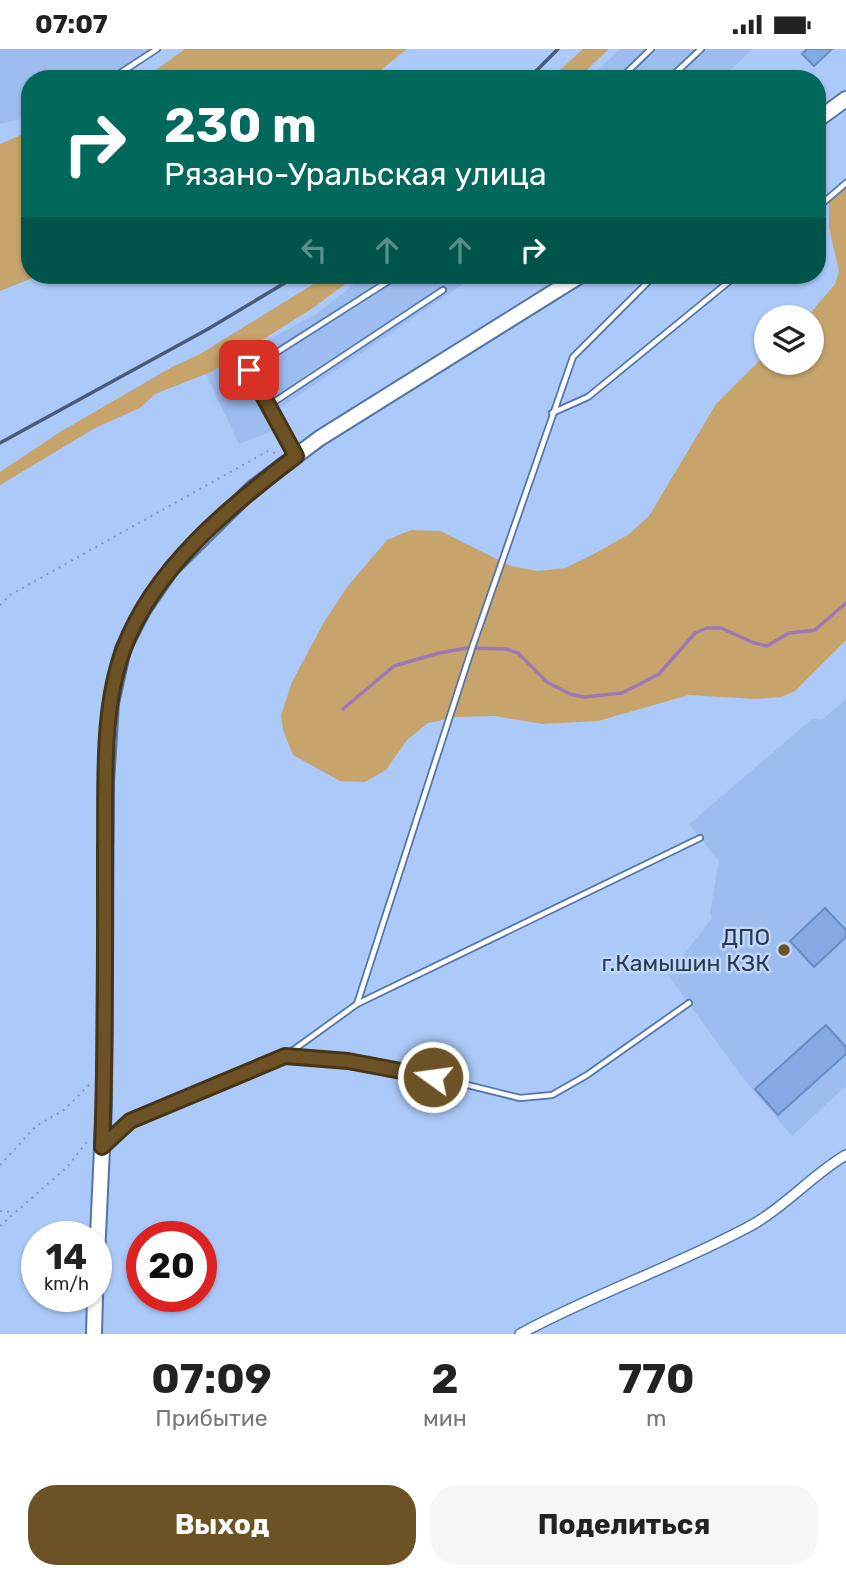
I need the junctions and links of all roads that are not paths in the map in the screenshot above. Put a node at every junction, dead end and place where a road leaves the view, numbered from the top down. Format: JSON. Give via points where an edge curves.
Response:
{"nodes":[{"id":1,"x":157,"y":49,"type":"edge"},
{"id":2,"x":651,"y":49,"type":"edge"},
{"id":3,"x":701,"y":49,"type":"edge"},
{"id":4,"x":125,"y":70,"type":"edge"},
{"id":5,"x":629,"y":70,"type":"edge"},
{"id":6,"x":679,"y":70,"type":"edge"},
{"id":7,"x":846,"y":99,"type":"edge"},
{"id":8,"x":826,"y":113,"type":"edge"},
{"id":9,"x":846,"y":183,"type":"edge"},
{"id":10,"x":826,"y":200,"type":"edge"},
{"id":11,"x":384,"y":284,"type":"edge"},
{"id":12,"x":567,"y":284,"type":"edge"},
{"id":13,"x":646,"y":284,"type":"edge"},
{"id":14,"x":726,"y":284,"type":"edge"},
{"id":15,"x":443,"y":290,"type":"dead end"},
{"id":16,"x":268,"y":406,"type":"junction"},
{"id":17,"x":551,"y":413,"type":"junction"},
{"id":18,"x":294,"y":457,"type":"junction"},
{"id":19,"x":700,"y":838,"type":"dead end"},
{"id":20,"x":689,"y":1003,"type":"dead end"},
{"id":21,"x":357,"y":1004,"type":"junction"},
{"id":22,"x":285,"y":1056,"type":"junction"},
{"id":23,"x":102,"y":1147,"type":"junction"},
{"id":24,"x":846,"y":1155,"type":"edge"},
{"id":25,"x":99,"y":1221,"type":"edge"},
{"id":26,"x":95,"y":1312,"type":"edge"},
{"id":27,"x":94,"y":1334,"type":"edge"},
{"id":28,"x":520,"y":1334,"type":"edge"}],
"edges":[{"from":1,"to":4,"type":"lane"},
{"from":2,"to":5,"type":"lane"},
{"from":3,"to":6,"type":"lane"},
{"from":7,"to":8,"type":"main road"},
{"from":9,"to":10,"type":"lane"},
{"from":11,"to":16,"type":"lane","via":[[249,370]]},
{"from":12,"to":18,"type":"main road"},
{"from":13,"to":17,"type":"lane","via":[[573,358]]},
{"from":14,"to":17,"type":"lane","via":[[588,397]]},
{"from":15,"to":16,"type":"lane"},
{"from":16,"to":18,"type":"lane"},
{"from":17,"to":21,"type":"lane"},
{"from":18,"to":23,"type":"main road","via":[[253,488],[171,569],[123,649],[111,703],[106,782]]},
{"from":19,"to":21,"type":"lane"},
{"from":20,"to":22,"type":"lane","via":[[552,1095],[520,1098],[411,1071]]},
{"from":21,"to":22,"type":"lane"},
{"from":22,"to":23,"type":"lane","via":[[130,1121]]},
{"from":23,"to":25,"type":"main road"},
{"from":24,"to":28,"type":"street","via":[[755,1224],[575,1304]]},
{"from":26,"to":27,"type":"main road"}]}
